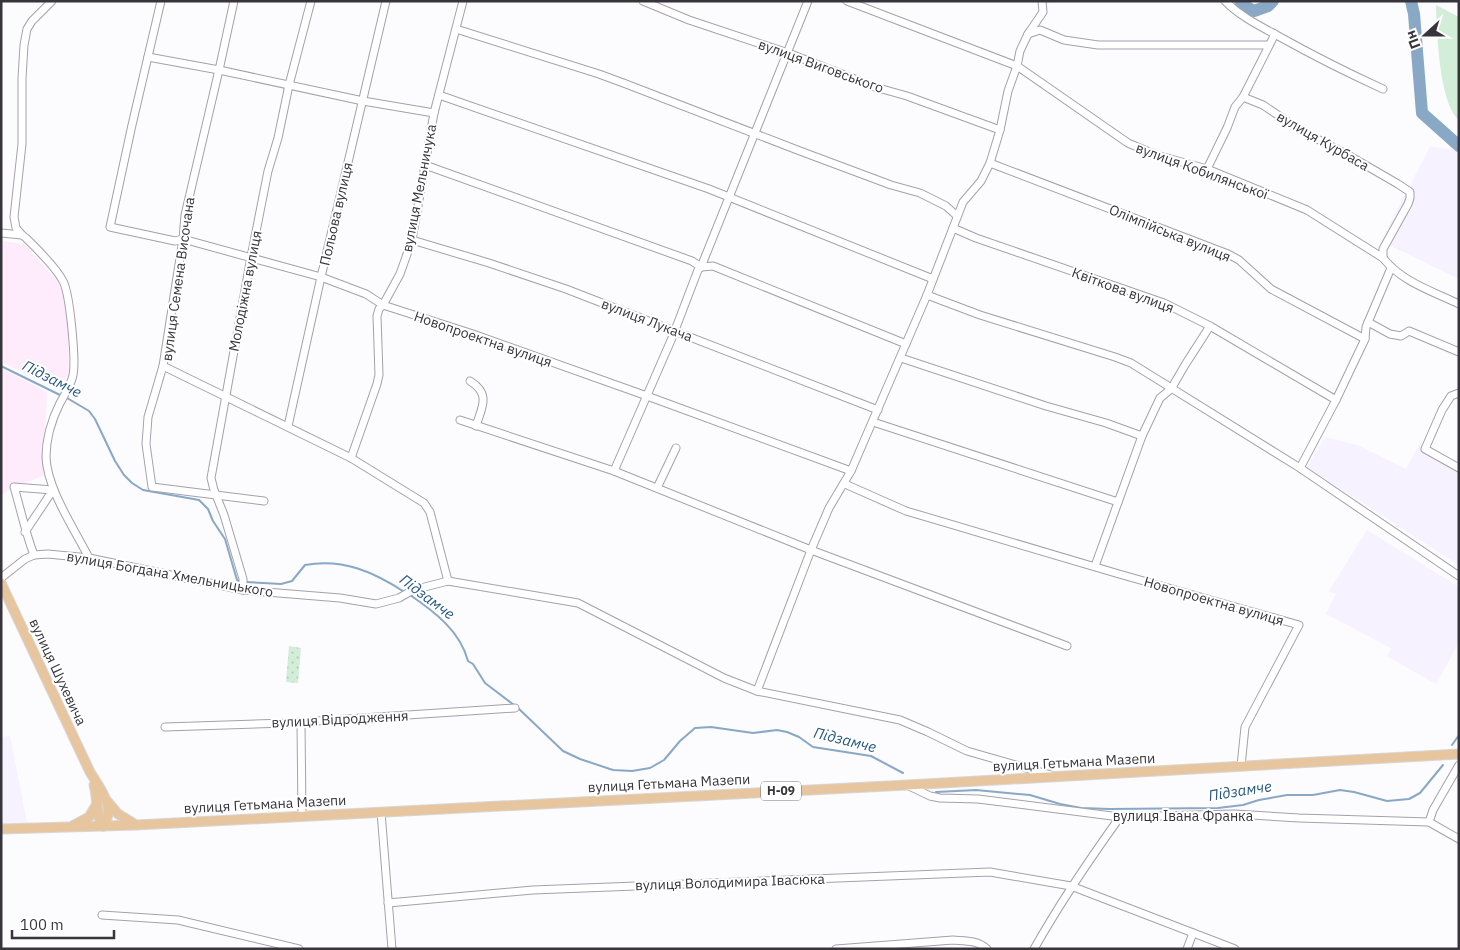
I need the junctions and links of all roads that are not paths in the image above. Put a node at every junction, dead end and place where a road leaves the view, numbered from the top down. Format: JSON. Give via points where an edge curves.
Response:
{"nodes":[{"id":1,"x":52,"y":1,"type":"edge"},
{"id":2,"x":161,"y":1,"type":"edge"},
{"id":3,"x":234,"y":1,"type":"edge"},
{"id":4,"x":311,"y":1,"type":"edge"},
{"id":5,"x":386,"y":1,"type":"edge"},
{"id":6,"x":463,"y":1,"type":"edge"},
{"id":7,"x":643,"y":1,"type":"edge"},
{"id":8,"x":808,"y":1,"type":"edge"},
{"id":9,"x":847,"y":1,"type":"edge"},
{"id":10,"x":1042,"y":1,"type":"edge"},
{"id":11,"x":1225,"y":1,"type":"edge"},
{"id":12,"x":456,"y":30,"type":"junction"},
{"id":13,"x":1028,"y":34,"type":"junction"},
{"id":14,"x":1275,"y":34,"type":"junction"},
{"id":15,"x":1269,"y":45,"type":"junction"},
{"id":16,"x":788,"y":53,"type":"junction"},
{"id":17,"x":148,"y":57,"type":"junction"},
{"id":18,"x":1017,"y":66,"type":"junction"},
{"id":19,"x":219,"y":70,"type":"junction"},
{"id":20,"x":289,"y":85,"type":"junction"},
{"id":21,"x":1383,"y":89,"type":"dead end"},
{"id":22,"x":439,"y":95,"type":"junction"},
{"id":23,"x":1243,"y":97,"type":"junction"},
{"id":24,"x":363,"y":101,"type":"junction"},
{"id":25,"x":434,"y":113,"type":"junction"},
{"id":26,"x":1000,"y":130,"type":"junction"},
{"id":27,"x":754,"y":134,"type":"junction"},
{"id":28,"x":990,"y":163,"type":"junction"},
{"id":29,"x":425,"y":165,"type":"junction"},
{"id":30,"x":1206,"y":170,"type":"junction"},
{"id":31,"x":728,"y":197,"type":"junction"},
{"id":32,"x":957,"y":216,"type":"junction"},
{"id":33,"x":953,"y":228,"type":"junction"},
{"id":34,"x":1,"y":233,"type":"edge"},
{"id":35,"x":22,"y":236,"type":"junction"},
{"id":36,"x":183,"y":239,"type":"junction"},
{"id":37,"x":412,"y":240,"type":"junction"},
{"id":38,"x":251,"y":257,"type":"junction"},
{"id":39,"x":1383,"y":258,"type":"junction"},
{"id":40,"x":700,"y":267,"type":"junction"},
{"id":41,"x":1391,"y":268,"type":"junction"},
{"id":42,"x":321,"y":278,"type":"junction"},
{"id":43,"x":934,"y":279,"type":"junction"},
{"id":44,"x":927,"y":295,"type":"junction"},
{"id":45,"x":1459,"y":304,"type":"edge"},
{"id":46,"x":384,"y":305,"type":"junction"},
{"id":47,"x":1368,"y":322,"type":"junction"},
{"id":48,"x":1210,"y":326,"type":"junction"},
{"id":49,"x":674,"y":331,"type":"junction"},
{"id":50,"x":1365,"y":339,"type":"junction"},
{"id":51,"x":906,"y":344,"type":"junction"},
{"id":52,"x":1459,"y":352,"type":"edge"},
{"id":53,"x":901,"y":358,"type":"junction"},
{"id":54,"x":163,"y":366,"type":"junction"},
{"id":55,"x":470,"y":382,"type":"dead end"},
{"id":56,"x":1171,"y":390,"type":"junction"},
{"id":57,"x":1459,"y":393,"type":"edge"},
{"id":58,"x":226,"y":396,"type":"junction"},
{"id":59,"x":647,"y":396,"type":"junction"},
{"id":60,"x":1336,"y":400,"type":"junction"},
{"id":61,"x":878,"y":410,"type":"junction"},
{"id":62,"x":460,"y":420,"type":"dead end"},
{"id":63,"x":872,"y":422,"type":"junction"},
{"id":64,"x":288,"y":426,"type":"junction"},
{"id":65,"x":476,"y":426,"type":"junction"},
{"id":66,"x":1142,"y":436,"type":"junction"},
{"id":67,"x":676,"y":448,"type":"dead end"},
{"id":68,"x":351,"y":458,"type":"junction"},
{"id":69,"x":1300,"y":468,"type":"junction"},
{"id":70,"x":1459,"y":468,"type":"edge"},
{"id":71,"x":614,"y":471,"type":"junction"},
{"id":72,"x":852,"y":471,"type":"junction"},
{"id":73,"x":845,"y":484,"type":"junction"},
{"id":74,"x":657,"y":488,"type":"junction"},
{"id":75,"x":53,"y":490,"type":"junction"},
{"id":76,"x":216,"y":495,"type":"junction"},
{"id":77,"x":264,"y":501,"type":"dead end"},
{"id":78,"x":1118,"y":502,"type":"junction"},
{"id":79,"x":25,"y":532,"type":"junction"},
{"id":80,"x":810,"y":550,"type":"junction"},
{"id":81,"x":34,"y":555,"type":"junction"},
{"id":82,"x":89,"y":558,"type":"junction"},
{"id":83,"x":1095,"y":566,"type":"junction"},
{"id":84,"x":1459,"y":576,"type":"edge"},
{"id":85,"x":1,"y":578,"type":"edge"},
{"id":86,"x":448,"y":581,"type":"junction"},
{"id":87,"x":1,"y":584,"type":"edge"},
{"id":88,"x":243,"y":585,"type":"junction"},
{"id":89,"x":1066,"y":646,"type":"dead end"},
{"id":90,"x":757,"y":691,"type":"junction"},
{"id":91,"x":515,"y":708,"type":"dead end"},
{"id":92,"x":301,"y":722,"type":"junction"},
{"id":93,"x":165,"y":727,"type":"dead end"},
{"id":94,"x":1459,"y":754,"type":"edge"},
{"id":95,"x":1459,"y":764,"type":"edge"},
{"id":96,"x":1241,"y":766,"type":"junction"},
{"id":97,"x":90,"y":772,"type":"junction"},
{"id":98,"x":1056,"y":777,"type":"junction"},
{"id":99,"x":907,"y":785,"type":"junction"},
{"id":100,"x":107,"y":800,"type":"junction"},
{"id":101,"x":97,"y":804,"type":"junction"},
{"id":102,"x":381,"y":812,"type":"junction"},
{"id":103,"x":302,"y":816,"type":"junction"},
{"id":104,"x":1120,"y":817,"type":"junction"},
{"id":105,"x":1429,"y":822,"type":"junction"},
{"id":106,"x":136,"y":824,"type":"junction"},
{"id":107,"x":103,"y":826,"type":"junction"},
{"id":108,"x":67,"y":828,"type":"junction"},
{"id":109,"x":1,"y":829,"type":"edge"},
{"id":110,"x":1459,"y":839,"type":"edge"},
{"id":111,"x":1071,"y":886,"type":"junction"},
{"id":112,"x":388,"y":903,"type":"junction"},
{"id":113,"x":102,"y":915,"type":"dead end"},
{"id":114,"x":1193,"y":933,"type":"junction"},
{"id":115,"x":299,"y":949,"type":"edge"},
{"id":116,"x":392,"y":949,"type":"edge"},
{"id":117,"x":836,"y":949,"type":"edge"},
{"id":118,"x":987,"y":949,"type":"edge"},
{"id":119,"x":1034,"y":949,"type":"edge"},
{"id":120,"x":1187,"y":949,"type":"edge"},
{"id":121,"x":1235,"y":949,"type":"edge"}],
"edges":[{"from":1,"to":35,"type":"street","via":[[32,21],[24,45],[22,144],[14,217]]},
{"from":2,"to":17,"type":"street"},
{"from":3,"to":19,"type":"street","name":"вулиця Семена Височана"},
{"from":4,"to":20,"type":"street","name":"Молодіжна вулиця"},
{"from":5,"to":24,"type":"street","name":"Польова вулиця"},
{"from":6,"to":12,"type":"street","name":"вулиця Мельничука"},
{"from":7,"to":16,"type":"street","name":"вулиця Виговського"},
{"from":8,"to":16,"type":"street"},
{"from":9,"to":18,"type":"street","name":"вулиця Кобилянської"},
{"from":10,"to":13,"type":"street","via":[[1043,12]]},
{"from":11,"to":14,"type":"street","via":[[1248,20]]},
{"from":12,"to":22,"type":"street","name":"вулиця Мельничука"},
{"from":12,"to":27,"type":"street","via":[[599,74]]},
{"from":13,"to":15,"type":"street","via":[[1040,30],[1064,40],[1098,45]]},
{"from":13,"to":18,"type":"street"},
{"from":14,"to":15,"type":"street"},
{"from":14,"to":21,"type":"street"},
{"from":15,"to":23,"type":"street"},
{"from":16,"to":26,"type":"street","name":"вулиця Виговського","via":[[875,88],[907,96]]},
{"from":16,"to":27,"type":"street"},
{"from":17,"to":19,"type":"street"},
{"from":17,"to":36,"type":"street","name":"Новопроектна вулиця","via":[[110,227],[176,241]]},
{"from":18,"to":26,"type":"street"},
{"from":18,"to":30,"type":"street","name":"вулиця Кобилянської","via":[[1128,144]]},
{"from":19,"to":20,"type":"street"},
{"from":19,"to":36,"type":"street","name":"вулиця Семена Височана","via":[[185,215]]},
{"from":20,"to":24,"type":"street"},
{"from":20,"to":38,"type":"street","name":"Молодіжна вулиця"},
{"from":22,"to":25,"type":"street","name":"вулиця Мельничука"},
{"from":22,"to":31,"type":"street"},
{"from":23,"to":30,"type":"street"},
{"from":23,"to":39,"type":"street","name":"вулиця Курбаса","via":[[1263,105],[1300,130],[1410,192],[1408,204],[1383,249]]},
{"from":24,"to":25,"type":"street"},
{"from":24,"to":42,"type":"street","name":"Польова вулиця"},
{"from":25,"to":29,"type":"street","name":"вулиця Мельничука"},
{"from":26,"to":28,"type":"street"},
{"from":27,"to":31,"type":"street"},
{"from":27,"to":32,"type":"street","via":[[920,193],[946,206]]},
{"from":28,"to":32,"type":"street"},
{"from":28,"to":50,"type":"street","name":"Олімпійська вулиця","via":[[1228,254],[1280,294]]},
{"from":29,"to":37,"type":"street","name":"вулиця Мельничука"},
{"from":29,"to":40,"type":"street","via":[[692,261]]},
{"from":30,"to":39,"type":"street","name":"вулиця Кобилянської","via":[[1307,210]]},
{"from":31,"to":40,"type":"street"},
{"from":31,"to":43,"type":"street"},
{"from":32,"to":33,"type":"street"},
{"from":33,"to":43,"type":"street"},
{"from":33,"to":48,"type":"street","name":"Квіткова вулиця","via":[[1164,303]]},
{"from":34,"to":35,"type":"street"},
{"from":35,"to":75,"type":"street","via":[[57,272],[69,298],[73,375],[49,427],[46,460]]},
{"from":36,"to":38,"type":"street","name":"Новопроектна вулиця"},
{"from":36,"to":54,"type":"street","name":"вулиця Семена Височана"},
{"from":37,"to":46,"type":"street","name":"вулиця Мельничука"},
{"from":37,"to":49,"type":"street","name":"вулиця Лукача","via":[[566,289]]},
{"from":38,"to":42,"type":"street","name":"Новопроектна вулиця"},
{"from":38,"to":58,"type":"street","name":"Молодіжна вулиця"},
{"from":39,"to":41,"type":"street","name":"вулиця Кобилянської"},
{"from":40,"to":49,"type":"street"},
{"from":40,"to":51,"type":"street","via":[[713,266]]},
{"from":41,"to":45,"type":"street","name":"вулиця Кобилянської"},
{"from":41,"to":47,"type":"street"},
{"from":42,"to":46,"type":"street","name":"Новопроектна вулиця","via":[[366,294]]},
{"from":42,"to":64,"type":"street","name":"Польова вулиця"},
{"from":43,"to":44,"type":"street"},
{"from":44,"to":51,"type":"street"},
{"from":44,"to":56,"type":"street","via":[[1131,363]]},
{"from":46,"to":59,"type":"street","name":"Новопроектна вулиця"},
{"from":46,"to":68,"type":"street","name":"вулиця Мельничука","via":[[377,316],[379,375]]},
{"from":47,"to":50,"type":"street"},
{"from":47,"to":52,"type":"street","via":[[1390,334],[1401,336],[1409,331]]},
{"from":48,"to":56,"type":"street"},
{"from":48,"to":60,"type":"street","name":"Квіткова вулиця"},
{"from":49,"to":59,"type":"street"},
{"from":49,"to":61,"type":"street","name":"вулиця Лукача"},
{"from":50,"to":60,"type":"street"},
{"from":51,"to":53,"type":"street"},
{"from":53,"to":61,"type":"street"},
{"from":53,"to":66,"type":"street"},
{"from":54,"to":58,"type":"street","name":"вулиця Семена Височана"},
{"from":54,"to":76,"type":"street","via":[[148,416],[146,444],[152,487]]},
{"from":55,"to":65,"type":"street","via":[[480,389],[483,397]]},
{"from":56,"to":66,"type":"street","via":[[1160,398]]},
{"from":56,"to":69,"type":"street"},
{"from":57,"to":70,"type":"street","via":[[1451,396],[1442,410],[1426,449]]},
{"from":58,"to":64,"type":"street","name":"вулиця Семена Височана"},
{"from":58,"to":76,"type":"street","name":"Молодіжна вулиця","via":[[211,478]]},
{"from":59,"to":71,"type":"street"},
{"from":59,"to":72,"type":"street","name":"Новопроектна вулиця"},
{"from":60,"to":69,"type":"street"},
{"from":61,"to":63,"type":"street"},
{"from":62,"to":65,"type":"street"},
{"from":63,"to":72,"type":"street"},
{"from":63,"to":78,"type":"street"},
{"from":64,"to":68,"type":"street","name":"вулиця Семена Височана"},
{"from":65,"to":71,"type":"street"},
{"from":66,"to":78,"type":"street"},
{"from":67,"to":74,"type":"street"},
{"from":68,"to":86,"type":"street","name":"вулиця Семена Височана","via":[[424,503],[430,512]]},
{"from":69,"to":84,"type":"street"},
{"from":71,"to":74,"type":"street"},
{"from":72,"to":73,"type":"street"},
{"from":73,"to":80,"type":"street","via":[[829,508]]},
{"from":73,"to":83,"type":"street","name":"Новопроектна вулиця","via":[[906,511]]},
{"from":74,"to":80,"type":"street"},
{"from":75,"to":79,"type":"street"},
{"from":75,"to":79,"type":"street","via":[[14,487]]},
{"from":75,"to":82,"type":"street"},
{"from":76,"to":77,"type":"street"},
{"from":76,"to":88,"type":"street","name":"Молодіжна вулиця"},
{"from":78,"to":83,"type":"street"},
{"from":79,"to":81,"type":"street"},
{"from":80,"to":89,"type":"street"},
{"from":80,"to":90,"type":"street"},
{"from":81,"to":82,"type":"street","name":"вулиця Богдана Хмельницького"},
{"from":81,"to":85,"type":"street"},
{"from":82,"to":88,"type":"street","name":"вулиця Богдана Хмельницького"},
{"from":83,"to":96,"type":"street","name":"Новопроектна вулиця","via":[[1299,625],[1245,727]]},
{"from":86,"to":88,"type":"street","name":"вулиця Богдана Хмельницького","via":[[376,604]]},
{"from":86,"to":90,"type":"street","name":"вулиця Богдана Хмельницького","via":[[578,603],[724,678]]},
{"from":87,"to":97,"type":"main road","name":"вулиця Шухевича"},
{"from":90,"to":98,"type":"street","name":"вулиця Богдана Хмельницького","via":[[900,720],[967,750]]},
{"from":91,"to":92,"type":"street","name":"вулиця Відродження"},
{"from":92,"to":93,"type":"street","name":"вулиця Відродження"},
{"from":92,"to":103,"type":"street"},
{"from":94,"to":96,"type":"main road","name":"вулиця Гетьмана Мазепи","number":"Н-09"},
{"from":95,"to":105,"type":"street"},
{"from":96,"to":98,"type":"main road","name":"вулиця Гетьмана Мазепи","number":"Н-09"},
{"from":97,"to":100,"type":"main road"},
{"from":97,"to":101,"type":"main road"},
{"from":98,"to":99,"type":"main road","name":"вулиця Гетьмана Мазепи","number":"Н-09"},
{"from":99,"to":102,"type":"main road","name":"вулиця Гетьмана Мазепи","number":"Н-09"},
{"from":99,"to":104,"type":"street","name":"вулиця Івана Франка","via":[[940,798],[978,799]]},
{"from":100,"to":106,"type":"main road","via":[[118,814]]},
{"from":100,"to":107,"type":"main road","via":[[109,814]]},
{"from":101,"to":107,"type":"main road"},
{"from":101,"to":108,"type":"main road","via":[[86,819]]},
{"from":102,"to":103,"type":"main road","name":"вулиця Гетьмана Мазепи","number":"Н-09"},
{"from":102,"to":112,"type":"street"},
{"from":103,"to":106,"type":"main road","name":"вулиця Гетьмана Мазепи","number":"Н-09"},
{"from":104,"to":105,"type":"street","name":"вулиця Івана Франка","via":[[1234,814]]},
{"from":104,"to":111,"type":"street"},
{"from":105,"to":110,"type":"street","name":"вулиця Івана Франка"},
{"from":106,"to":107,"type":"main road","name":"вулиця Гетьмана Мазепи","number":"Н-09"},
{"from":107,"to":108,"type":"main road","name":"вулиця Гетьмана Мазепи","number":"Н-09"},
{"from":108,"to":109,"type":"main road","name":"вулиця Гетьмана Мазепи","number":"Н-09"},
{"from":111,"to":112,"type":"street","name":"вулиця Володимира Івасюка","via":[[990,872],[534,890]]},
{"from":111,"to":114,"type":"street","name":"вулиця Володимира Івасюка"},
{"from":111,"to":119,"type":"street"},
{"from":112,"to":116,"type":"street"},
{"from":113,"to":115,"type":"street","via":[[178,920]]},
{"from":114,"to":120,"type":"street"},
{"from":114,"to":121,"type":"street","name":"вулиця Володимира Івасюка"},
{"from":117,"to":118,"type":"street","via":[[953,940],[971,941]]}]}
